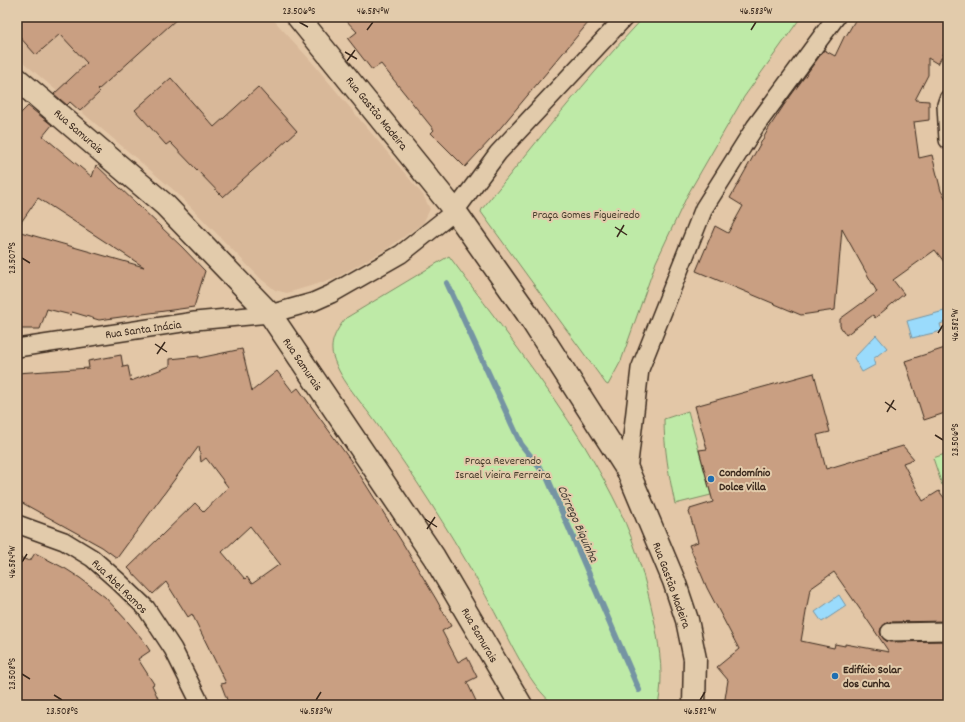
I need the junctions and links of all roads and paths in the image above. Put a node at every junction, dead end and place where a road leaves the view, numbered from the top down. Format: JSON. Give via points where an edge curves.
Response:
{"nodes":[{"id":1,"x":298,"y":17,"type":"edge"},
{"id":2,"x":625,"y":17,"type":"edge"},
{"id":3,"x":836,"y":17,"type":"edge"},
{"id":4,"x":17,"y":79,"type":"edge"},
{"id":5,"x":948,"y":99,"type":"edge"},
{"id":6,"x":948,"y":140,"type":"edge"},
{"id":7,"x":455,"y":211,"type":"junction"},
{"id":8,"x":270,"y":314,"type":"junction"},
{"id":9,"x":17,"y":348,"type":"edge"},
{"id":10,"x":628,"y":471,"type":"junction"},
{"id":11,"x":17,"y":524,"type":"edge"},
{"id":12,"x":948,"y":631,"type":"edge"},
{"id":13,"x":890,"y":632,"type":"dead end"},
{"id":14,"x":201,"y":705,"type":"edge"},
{"id":15,"x":521,"y":705,"type":"edge"},
{"id":16,"x":694,"y":705,"type":"edge"}],
"edges":[{"from":1,"to":7,"type":"street","name":"Rua Gastão Madeira"},
{"from":2,"to":7,"type":"street","via":[[498,153]]},
{"from":3,"to":10,"type":"street","via":[[755,126],[704,208],[640,369]]},
{"from":4,"to":8,"type":"street","name":"Rua Samurais","via":[[165,205]]},
{"from":5,"to":6,"type":"street"},
{"from":7,"to":8,"type":"street","name":"Rua Santa Inácia","via":[[401,254],[331,294]]},
{"from":7,"to":10,"type":"street","via":[[527,313]]},
{"from":8,"to":9,"type":"street","name":"Rua Santa Inácia","via":[[195,321]]},
{"from":8,"to":15,"type":"street","name":"Rua Samurais","via":[[434,556]]},
{"from":10,"to":16,"type":"street","name":"Rua Gastão Madeira","via":[[674,581],[687,620],[695,659]]},
{"from":11,"to":14,"type":"street","name":"Rua Abel Ramos","via":[[64,541],[92,558],[146,608],[173,649]]},
{"from":12,"to":13,"type":"street"}]}
